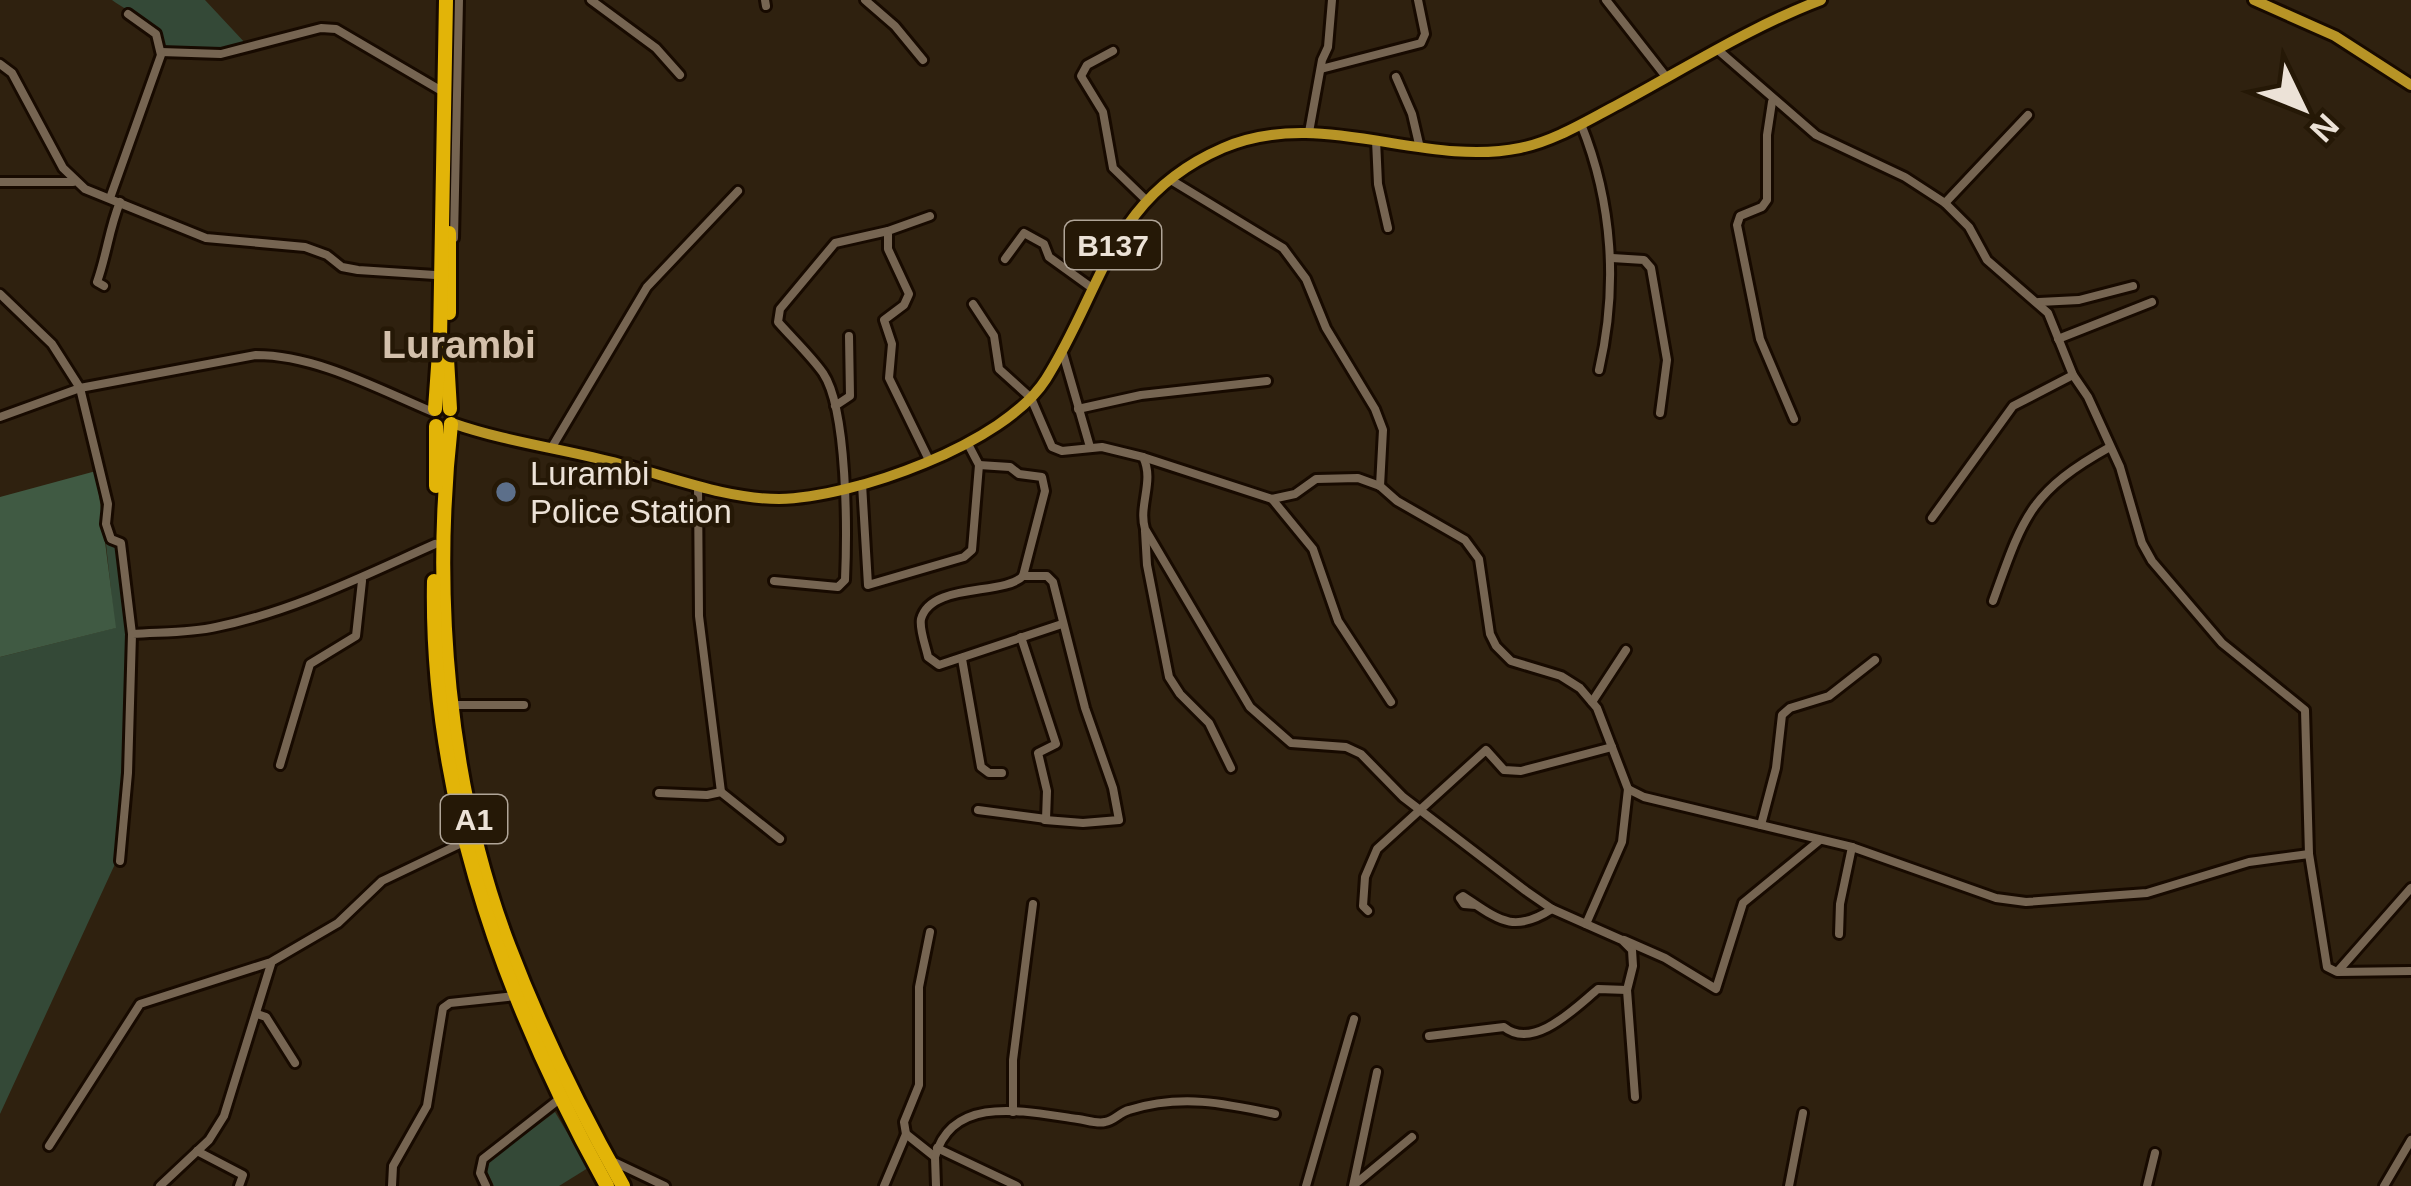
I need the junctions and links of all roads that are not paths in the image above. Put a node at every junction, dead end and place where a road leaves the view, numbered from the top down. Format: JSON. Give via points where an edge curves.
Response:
{"nodes":[{"id":1,"x":449,"y":0,"type":"edge"},
{"id":2,"x":591,"y":0,"type":"edge"},
{"id":3,"x":865,"y":0,"type":"edge"},
{"id":4,"x":1332,"y":0,"type":"edge"},
{"id":5,"x":1418,"y":0,"type":"edge"},
{"id":6,"x":1606,"y":0,"type":"edge"},
{"id":7,"x":1821,"y":0,"type":"edge"},
{"id":8,"x":2254,"y":0,"type":"edge"},
{"id":9,"x":1797,"y":4,"type":"edge"},
{"id":10,"x":128,"y":14,"type":"dead end"},
{"id":11,"x":1716,"y":49,"type":"junction"},
{"id":12,"x":1113,"y":51,"type":"dead end"},
{"id":13,"x":161,"y":52,"type":"junction"},
{"id":14,"x":922,"y":60,"type":"dead end"},
{"id":15,"x":0,"y":64,"type":"edge"},
{"id":16,"x":1321,"y":69,"type":"junction"},
{"id":17,"x":680,"y":75,"type":"dead end"},
{"id":18,"x":1396,"y":77,"type":"dead end"},
{"id":19,"x":1667,"y":77,"type":"junction"},
{"id":20,"x":2411,"y":85,"type":"edge"},
{"id":21,"x":440,"y":90,"type":"junction"},
{"id":22,"x":1773,"y":100,"type":"junction"},
{"id":23,"x":2028,"y":115,"type":"dead end"},
{"id":24,"x":1581,"y":124,"type":"junction"},
{"id":25,"x":1309,"y":132,"type":"junction"},
{"id":26,"x":1376,"y":139,"type":"junction"},
{"id":27,"x":1418,"y":144,"type":"junction"},
{"id":28,"x":1169,"y":180,"type":"junction"},
{"id":29,"x":0,"y":182,"type":"edge"},
{"id":30,"x":74,"y":182,"type":"junction"},
{"id":31,"x":739,"y":191,"type":"dead end"},
{"id":32,"x":1145,"y":199,"type":"junction"},
{"id":33,"x":115,"y":200,"type":"junction"},
{"id":34,"x":1945,"y":203,"type":"junction"},
{"id":35,"x":930,"y":216,"type":"dead end"},
{"id":36,"x":1388,"y":228,"type":"dead end"},
{"id":37,"x":888,"y":231,"type":"junction"},
{"id":38,"x":1612,"y":258,"type":"junction"},
{"id":39,"x":1005,"y":259,"type":"dead end"},
{"id":40,"x":443,"y":274,"type":"junction"},
{"id":41,"x":104,"y":286,"type":"dead end"},
{"id":42,"x":2133,"y":286,"type":"dead end"},
{"id":43,"x":1092,"y":289,"type":"junction"},
{"id":44,"x":0,"y":294,"type":"edge"},
{"id":45,"x":2037,"y":302,"type":"junction"},
{"id":46,"x":2152,"y":302,"type":"dead end"},
{"id":47,"x":973,"y":304,"type":"dead end"},
{"id":48,"x":849,"y":336,"type":"dead end"},
{"id":49,"x":440,"y":339,"type":"junction"},
{"id":50,"x":2058,"y":339,"type":"junction"},
{"id":51,"x":1062,"y":349,"type":"junction"},
{"id":52,"x":1599,"y":370,"type":"dead end"},
{"id":53,"x":2072,"y":375,"type":"junction"},
{"id":54,"x":1268,"y":381,"type":"dead end"},
{"id":55,"x":80,"y":388,"type":"junction"},
{"id":56,"x":1031,"y":398,"type":"junction"},
{"id":57,"x":835,"y":406,"type":"junction"},
{"id":58,"x":1078,"y":409,"type":"junction"},
{"id":59,"x":1660,"y":413,"type":"dead end"},
{"id":60,"x":0,"y":417,"type":"edge"},
{"id":61,"x":443,"y":417,"type":"junction"},
{"id":62,"x":1794,"y":419,"type":"dead end"},
{"id":63,"x":968,"y":444,"type":"junction"},
{"id":64,"x":552,"y":447,"type":"junction"},
{"id":65,"x":1090,"y":447,"type":"junction"},
{"id":66,"x":2110,"y":447,"type":"junction"},
{"id":67,"x":1143,"y":457,"type":"junction"},
{"id":68,"x":929,"y":460,"type":"junction"},
{"id":69,"x":979,"y":465,"type":"junction"},
{"id":70,"x":862,"y":483,"type":"junction"},
{"id":71,"x":698,"y":486,"type":"junction"},
{"id":72,"x":1380,"y":486,"type":"junction"},
{"id":73,"x":846,"y":487,"type":"junction"},
{"id":74,"x":1273,"y":499,"type":"junction"},
{"id":75,"x":1933,"y":518,"type":"dead end"},
{"id":76,"x":1145,"y":529,"type":"junction"},
{"id":77,"x":435,"y":544,"type":"junction"},
{"id":78,"x":1023,"y":576,"type":"junction"},
{"id":79,"x":362,"y":579,"type":"junction"},
{"id":80,"x":774,"y":581,"type":"dead end"},
{"id":81,"x":1993,"y":602,"type":"dead end"},
{"id":82,"x":1062,"y":624,"type":"junction"},
{"id":83,"x":132,"y":634,"type":"junction"},
{"id":84,"x":1021,"y":637,"type":"junction"},
{"id":85,"x":1626,"y":650,"type":"dead end"},
{"id":86,"x":962,"y":658,"type":"junction"},
{"id":87,"x":1875,"y":660,"type":"dead end"},
{"id":88,"x":1391,"y":701,"type":"dead end"},
{"id":89,"x":1592,"y":702,"type":"junction"},
{"id":90,"x":453,"y":705,"type":"junction"},
{"id":91,"x":524,"y":706,"type":"dead end"},
{"id":92,"x":1612,"y":747,"type":"junction"},
{"id":93,"x":280,"y":765,"type":"dead end"},
{"id":94,"x":1231,"y":768,"type":"dead end"},
{"id":95,"x":1002,"y":773,"type":"dead end"},
{"id":96,"x":1628,"y":789,"type":"junction"},
{"id":97,"x":721,"y":792,"type":"junction"},
{"id":98,"x":659,"y":793,"type":"dead end"},
{"id":99,"x":978,"y":810,"type":"dead end"},
{"id":100,"x":1423,"y":812,"type":"junction"},
{"id":101,"x":1045,"y":820,"type":"junction"},
{"id":102,"x":1761,"y":825,"type":"junction"},
{"id":103,"x":1821,"y":838,"type":"junction"},
{"id":104,"x":780,"y":839,"type":"dead end"},
{"id":105,"x":466,"y":841,"type":"junction"},
{"id":106,"x":1852,"y":847,"type":"junction"},
{"id":107,"x":2309,"y":854,"type":"junction"},
{"id":108,"x":120,"y":862,"type":"dead end"},
{"id":109,"x":2411,"y":888,"type":"edge"},
{"id":110,"x":1034,"y":904,"type":"dead end"},
{"id":111,"x":1476,"y":904,"type":"dead end"},
{"id":112,"x":1552,"y":909,"type":"junction"},
{"id":113,"x":1368,"y":911,"type":"dead end"},
{"id":114,"x":1586,"y":924,"type":"junction"},
{"id":115,"x":930,"y":932,"type":"dead end"},
{"id":116,"x":1839,"y":934,"type":"dead end"},
{"id":117,"x":1622,"y":940,"type":"junction"},
{"id":118,"x":271,"y":962,"type":"junction"},
{"id":119,"x":2411,"y":971,"type":"edge"},
{"id":120,"x":2338,"y":972,"type":"junction"},
{"id":121,"x":1627,"y":990,"type":"junction"},
{"id":122,"x":515,"y":996,"type":"junction"},
{"id":123,"x":257,"y":1014,"type":"junction"},
{"id":124,"x":1354,"y":1019,"type":"dead end"},
{"id":125,"x":1429,"y":1036,"type":"dead end"},
{"id":126,"x":295,"y":1063,"type":"dead end"},
{"id":127,"x":1377,"y":1072,"type":"dead end"},
{"id":128,"x":1634,"y":1096,"type":"dead end"},
{"id":129,"x":563,"y":1097,"type":"junction"},
{"id":130,"x":1013,"y":1112,"type":"junction"},
{"id":131,"x":1803,"y":1113,"type":"dead end"},
{"id":132,"x":1275,"y":1114,"type":"dead end"},
{"id":133,"x":906,"y":1134,"type":"junction"},
{"id":134,"x":1412,"y":1138,"type":"dead end"},
{"id":135,"x":2411,"y":1140,"type":"edge"},
{"id":136,"x":50,"y":1146,"type":"dead end"},
{"id":137,"x":197,"y":1151,"type":"junction"},
{"id":138,"x":936,"y":1153,"type":"junction"},
{"id":139,"x":2155,"y":1153,"type":"dead end"},
{"id":140,"x":608,"y":1160,"type":"junction"},
{"id":141,"x":160,"y":1186,"type":"edge"},
{"id":142,"x":239,"y":1186,"type":"edge"},
{"id":143,"x":392,"y":1186,"type":"edge"},
{"id":144,"x":486,"y":1186,"type":"edge"},
{"id":145,"x":607,"y":1186,"type":"edge"},
{"id":146,"x":623,"y":1186,"type":"edge"},
{"id":147,"x":665,"y":1186,"type":"edge"},
{"id":148,"x":884,"y":1186,"type":"edge"},
{"id":149,"x":936,"y":1186,"type":"edge"},
{"id":150,"x":1017,"y":1186,"type":"edge"},
{"id":151,"x":1306,"y":1186,"type":"edge"},
{"id":152,"x":1353,"y":1186,"type":"edge"},
{"id":153,"x":1789,"y":1186,"type":"edge"},
{"id":154,"x":2147,"y":1186,"type":"edge"},
{"id":155,"x":2384,"y":1186,"type":"edge"}],
"edges":[{"from":1,"to":21,"type":"street"},
{"from":1,"to":40,"type":"highway","number":"A1"},
{"from":1,"to":49,"type":"highway","number":"A1"},
{"from":2,"to":17,"type":"street"},
{"from":3,"to":14,"type":"street"},
{"from":4,"to":16,"type":"street"},
{"from":5,"to":16,"type":"street","via":[[1421,43]]},
{"from":6,"to":19,"type":"street"},
{"from":7,"to":9,"type":"main road","number":"B137"},
{"from":8,"to":20,"type":"main road","via":[[2335,36]]},
{"from":9,"to":11,"type":"main road","number":"B137"},
{"from":10,"to":13,"type":"street","via":[[156,34]]},
{"from":11,"to":19,"type":"main road","number":"B137"},
{"from":11,"to":22,"type":"street"},
{"from":12,"to":32,"type":"street","via":[[1081,76],[1103,112],[1113,168]]},
{"from":13,"to":21,"type":"street","via":[[220,54],[336,29]]},
{"from":13,"to":33,"type":"street"},
{"from":15,"to":30,"type":"street"},
{"from":16,"to":25,"type":"street"},
{"from":18,"to":27,"type":"street"},
{"from":19,"to":24,"type":"main road","number":"B137"},
{"from":21,"to":40,"type":"street"},
{"from":22,"to":34,"type":"street","via":[[1816,135]]},
{"from":22,"to":62,"type":"street","via":[[1767,200],[1737,225],[1760,339]]},
{"from":23,"to":34,"type":"street"},
{"from":24,"to":27,"type":"main road","number":"B137","via":[[1505,150]]},
{"from":24,"to":38,"type":"street"},
{"from":25,"to":26,"type":"main road","number":"B137"},
{"from":25,"to":28,"type":"main road","number":"B137","via":[[1224,147]]},
{"from":26,"to":27,"type":"main road","number":"B137"},
{"from":26,"to":36,"type":"street"},
{"from":28,"to":32,"type":"main road","number":"B137"},
{"from":28,"to":72,"type":"street","via":[[1294,261],[1383,430]]},
{"from":29,"to":30,"type":"street"},
{"from":30,"to":33,"type":"street"},
{"from":31,"to":64,"type":"street","via":[[647,286]]},
{"from":32,"to":43,"type":"main road","number":"B137"},
{"from":33,"to":40,"type":"street","via":[[206,238],[305,247],[358,270]]},
{"from":33,"to":41,"type":"street","via":[[97,282]]},
{"from":34,"to":45,"type":"street","via":[[1987,260]]},
{"from":35,"to":37,"type":"street"},
{"from":37,"to":57,"type":"street","via":[[835,243],[780,309],[778,322],[822,372]]},
{"from":37,"to":68,"type":"street","via":[[909,294],[884,320],[889,378]]},
{"from":38,"to":52,"type":"street"},
{"from":38,"to":59,"type":"street","via":[[1644,260],[1651,268],[1667,360]]},
{"from":39,"to":43,"type":"street","via":[[1024,232]]},
{"from":40,"to":49,"type":"street"},
{"from":40,"to":61,"type":"highway","number":"A1"},
{"from":42,"to":45,"type":"street"},
{"from":43,"to":51,"type":"main road","number":"B137"},
{"from":44,"to":55,"type":"street","via":[[52,344]]},
{"from":45,"to":50,"type":"street"},
{"from":46,"to":50,"type":"street"},
{"from":47,"to":56,"type":"street","via":[[994,336],[999,369]]},
{"from":48,"to":57,"type":"street","via":[[850,397]]},
{"from":49,"to":61,"type":"highway","number":"A1"},
{"from":50,"to":53,"type":"street"},
{"from":51,"to":56,"type":"main road","number":"B137"},
{"from":51,"to":58,"type":"street"},
{"from":53,"to":66,"type":"street"},
{"from":53,"to":75,"type":"street","via":[[2013,406]]},
{"from":54,"to":58,"type":"street"},
{"from":55,"to":60,"type":"street"},
{"from":55,"to":61,"type":"street","via":[[277,355]]},
{"from":55,"to":83,"type":"street","via":[[106,524],[126,565]]},
{"from":56,"to":63,"type":"main road","number":"B137"},
{"from":56,"to":65,"type":"street","via":[[1052,447]]},
{"from":57,"to":73,"type":"street"},
{"from":58,"to":65,"type":"street"},
{"from":61,"to":64,"type":"main road","number":"B137"},
{"from":61,"to":77,"type":"highway","number":"A1"},
{"from":61,"to":90,"type":"highway","number":"A1","via":[[442,580]]},
{"from":63,"to":68,"type":"main road","number":"B137"},
{"from":63,"to":69,"type":"street"},
{"from":64,"to":71,"type":"main road","number":"B137"},
{"from":65,"to":67,"type":"street"},
{"from":66,"to":81,"type":"street","via":[[2069,469],[2033,508]]},
{"from":66,"to":107,"type":"street","via":[[2152,561],[2237,658],[2303,706]]},
{"from":67,"to":74,"type":"street"},
{"from":67,"to":76,"type":"street"},
{"from":68,"to":70,"type":"main road","number":"B137"},
{"from":69,"to":70,"type":"street","via":[[970,554],[872,585]]},
{"from":69,"to":78,"type":"street","via":[[1042,477]]},
{"from":70,"to":73,"type":"main road","number":"B137"},
{"from":71,"to":73,"type":"main road","number":"B137","via":[[783,499]]},
{"from":71,"to":97,"type":"street","via":[[699,616]]},
{"from":72,"to":74,"type":"street","via":[[1328,476]]},
{"from":72,"to":89,"type":"street","via":[[1474,549],[1490,634],[1503,655],[1561,676]]},
{"from":73,"to":80,"type":"street","via":[[845,580],[822,588]]},
{"from":74,"to":88,"type":"street","via":[[1313,550],[1338,621]]},
{"from":76,"to":94,"type":"street","via":[[1169,677],[1209,723]]},
{"from":76,"to":100,"type":"street","via":[[1250,707],[1291,743],[1361,754]]},
{"from":77,"to":79,"type":"street"},
{"from":77,"to":105,"type":"highway","number":"A1","via":[[444,734]]},
{"from":78,"to":82,"type":"street","via":[[1051,578]]},
{"from":78,"to":86,"type":"street","via":[[957,591],[922,616],[931,662]]},
{"from":79,"to":83,"type":"street","via":[[214,628]]},
{"from":79,"to":93,"type":"street","via":[[356,636],[310,664]]},
{"from":82,"to":84,"type":"street"},
{"from":82,"to":101,"type":"street","via":[[1119,820]]},
{"from":83,"to":108,"type":"street"},
{"from":84,"to":86,"type":"street"},
{"from":84,"to":101,"type":"street","via":[[1056,745],[1038,753]]},
{"from":85,"to":89,"type":"street"},
{"from":86,"to":95,"type":"street","via":[[980,767]]},
{"from":87,"to":102,"type":"street","via":[[1828,696],[1782,715]]},
{"from":89,"to":92,"type":"street"},
{"from":90,"to":91,"type":"street"},
{"from":90,"to":140,"type":"highway","number":"A1","via":[[508,945]]},
{"from":92,"to":96,"type":"street"},
{"from":92,"to":100,"type":"street","via":[[1521,771],[1504,770],[1486,750]]},
{"from":96,"to":102,"type":"street"},
{"from":96,"to":114,"type":"street","via":[[1622,842]]},
{"from":97,"to":98,"type":"street"},
{"from":97,"to":104,"type":"street"},
{"from":99,"to":101,"type":"street"},
{"from":100,"to":112,"type":"street"},
{"from":100,"to":113,"type":"street","via":[[1377,849],[1365,877]]},
{"from":102,"to":103,"type":"street"},
{"from":103,"to":106,"type":"street"},
{"from":103,"to":117,"type":"street","via":[[1743,903],[1716,989]]},
{"from":105,"to":118,"type":"street","via":[[382,881],[338,923]]},
{"from":105,"to":122,"type":"highway","number":"A1"},
{"from":106,"to":107,"type":"street","via":[[2026,902],[2147,893],[2249,862]]},
{"from":106,"to":116,"type":"street"},
{"from":107,"to":120,"type":"street","via":[[2325,961]]},
{"from":109,"to":120,"type":"street"},
{"from":110,"to":130,"type":"street"},
{"from":111,"to":112,"type":"street","via":[[1520,925]]},
{"from":112,"to":114,"type":"street"},
{"from":114,"to":117,"type":"street"},
{"from":115,"to":133,"type":"street","via":[[920,987],[919,1085]]},
{"from":117,"to":121,"type":"street","via":[[1632,950]]},
{"from":118,"to":123,"type":"street"},
{"from":118,"to":136,"type":"street","via":[[140,1004]]},
{"from":119,"to":120,"type":"street"},
{"from":121,"to":125,"type":"street","via":[[1598,989],[1535,1032],[1504,1027]]},
{"from":121,"to":128,"type":"street"},
{"from":122,"to":129,"type":"highway","number":"A1"},
{"from":122,"to":143,"type":"street","via":[[442,1008],[428,1106],[393,1166]]},
{"from":123,"to":126,"type":"street"},
{"from":123,"to":137,"type":"street","via":[[224,1116]]},
{"from":124,"to":151,"type":"street"},
{"from":127,"to":152,"type":"street"},
{"from":129,"to":144,"type":"street","via":[[483,1159]]},
{"from":129,"to":145,"type":"highway","number":"A1"},
{"from":130,"to":132,"type":"street","via":[[1103,1123],[1132,1109],[1201,1099]]},
{"from":130,"to":138,"type":"street","via":[[956,1120]]},
{"from":131,"to":153,"type":"street"},
{"from":133,"to":138,"type":"street"},
{"from":133,"to":148,"type":"street"},
{"from":134,"to":152,"type":"street"},
{"from":135,"to":155,"type":"street"},
{"from":137,"to":141,"type":"street"},
{"from":137,"to":142,"type":"street","via":[[243,1175]]},
{"from":138,"to":149,"type":"street"},
{"from":138,"to":150,"type":"street"},
{"from":139,"to":154,"type":"street"},
{"from":140,"to":146,"type":"highway","number":"A1"},
{"from":140,"to":147,"type":"street"}]}
